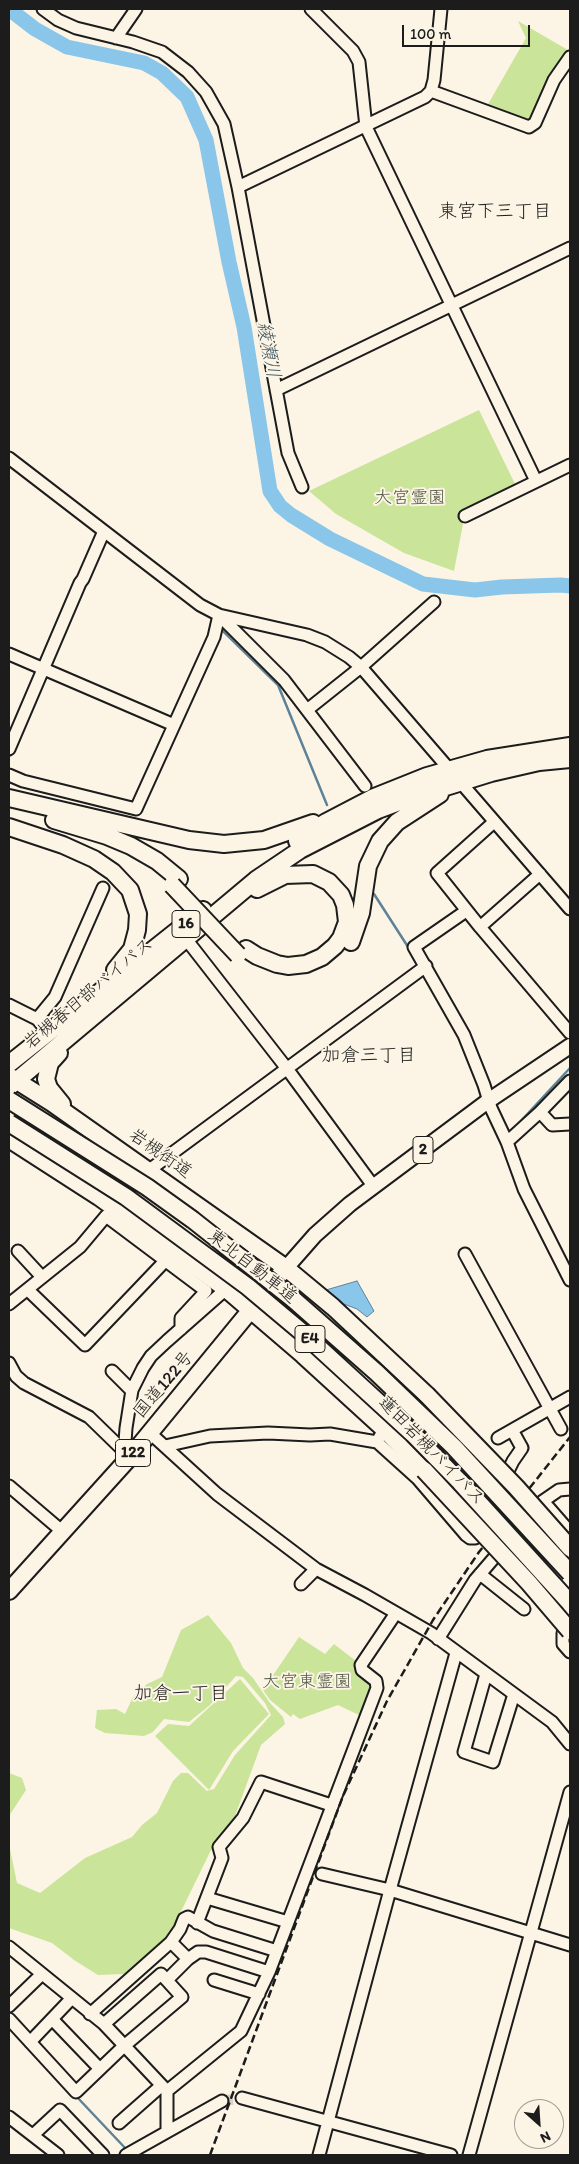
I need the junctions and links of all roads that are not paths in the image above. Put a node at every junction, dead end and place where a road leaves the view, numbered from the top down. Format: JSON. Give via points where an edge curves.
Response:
{"nodes":[{"id":1,"x":43,"y":9,"type":"edge"},
{"id":2,"x":136,"y":9,"type":"edge"},
{"id":3,"x":311,"y":9,"type":"edge"},
{"id":4,"x":441,"y":9,"type":"edge"},
{"id":5,"x":116,"y":38,"type":"junction"},
{"id":6,"x":570,"y":56,"type":"edge"},
{"id":7,"x":431,"y":92,"type":"junction"},
{"id":8,"x":366,"y":127,"type":"junction"},
{"id":9,"x":238,"y":188,"type":"junction"},
{"id":10,"x":570,"y":248,"type":"edge"},
{"id":11,"x":451,"y":306,"type":"junction"},
{"id":12,"x":276,"y":390,"type":"junction"},
{"id":13,"x":9,"y":458,"type":"edge"},
{"id":14,"x":570,"y":465,"type":"edge"},
{"id":15,"x":536,"y":481,"type":"junction"},
{"id":16,"x":302,"y":486,"type":"dead end"},
{"id":17,"x":465,"y":516,"type":"dead end"},
{"id":18,"x":104,"y":531,"type":"junction"},
{"id":19,"x":434,"y":602,"type":"dead end"},
{"id":20,"x":219,"y":615,"type":"junction"},
{"id":21,"x":9,"y":654,"type":"edge"},
{"id":22,"x":361,"y":667,"type":"junction"},
{"id":23,"x":43,"y":669,"type":"junction"},
{"id":24,"x":307,"y":710,"type":"junction"},
{"id":25,"x":174,"y":725,"type":"junction"},
{"id":26,"x":570,"y":746,"type":"edge"},
{"id":27,"x":9,"y":749,"type":"edge"},
{"id":28,"x":570,"y":759,"type":"edge"},
{"id":29,"x":9,"y":775,"type":"edge"},
{"id":30,"x":454,"y":778,"type":"junction"},
{"id":31,"x":365,"y":786,"type":"dead end"},
{"id":32,"x":9,"y":798,"type":"edge"},
{"id":33,"x":9,"y":808,"type":"edge"},
{"id":34,"x":9,"y":818,"type":"edge"},
{"id":35,"x":326,"y":822,"type":"junction"},
{"id":36,"x":494,"y":822,"type":"junction"},
{"id":37,"x":9,"y":827,"type":"edge"},
{"id":38,"x":540,"y":874,"type":"junction"},
{"id":39,"x":176,"y":882,"type":"junction"},
{"id":40,"x":103,"y":888,"type":"dead end"},
{"id":41,"x":570,"y":909,"type":"edge"},
{"id":42,"x":466,"y":911,"type":"junction"},
{"id":43,"x":480,"y":928,"type":"junction"},
{"id":44,"x":188,"y":937,"type":"junction"},
{"id":45,"x":242,"y":952,"type":"junction"},
{"id":46,"x":426,"y":966,"type":"junction"},
{"id":47,"x":117,"y":995,"type":"junction"},
{"id":48,"x":9,"y":1005,"type":"edge"},
{"id":49,"x":37,"y":1019,"type":"junction"},
{"id":50,"x":51,"y":1029,"type":"junction"},
{"id":51,"x":570,"y":1033,"type":"edge"},
{"id":52,"x":570,"y":1046,"type":"edge"},
{"id":53,"x":9,"y":1064,"type":"edge"},
{"id":54,"x":288,"y":1070,"type":"junction"},
{"id":55,"x":11,"y":1081,"type":"edge"},
{"id":56,"x":569,"y":1084,"type":"edge"},
{"id":57,"x":9,"y":1100,"type":"edge"},
{"id":58,"x":488,"y":1101,"type":"junction"},
{"id":59,"x":540,"y":1112,"type":"junction"},
{"id":60,"x":78,"y":1122,"type":"junction"},
{"id":61,"x":9,"y":1123,"type":"edge"},
{"id":62,"x":570,"y":1124,"type":"edge"},
{"id":63,"x":9,"y":1139,"type":"edge"},
{"id":64,"x":507,"y":1142,"type":"junction"},
{"id":65,"x":148,"y":1171,"type":"junction"},
{"id":66,"x":374,"y":1187,"type":"junction"},
{"id":67,"x":18,"y":1251,"type":"dead end"},
{"id":68,"x":465,"y":1254,"type":"dead end"},
{"id":69,"x":166,"y":1260,"type":"junction"},
{"id":70,"x":286,"y":1268,"type":"junction"},
{"id":71,"x":42,"y":1277,"type":"junction"},
{"id":72,"x":570,"y":1280,"type":"edge"},
{"id":73,"x":226,"y":1289,"type":"junction"},
{"id":74,"x":28,"y":1290,"type":"junction"},
{"id":75,"x":9,"y":1304,"type":"edge"},
{"id":76,"x":251,"y":1312,"type":"junction"},
{"id":77,"x":181,"y":1329,"type":"junction"},
{"id":78,"x":9,"y":1363,"type":"edge"},
{"id":79,"x":112,"y":1371,"type":"dead end"},
{"id":80,"x":132,"y":1391,"type":"junction"},
{"id":81,"x":570,"y":1397,"type":"edge"},
{"id":82,"x":550,"y":1409,"type":"junction"},
{"id":83,"x":561,"y":1429,"type":"dead end"},
{"id":84,"x":512,"y":1430,"type":"junction"},
{"id":85,"x":150,"y":1433,"type":"junction"},
{"id":86,"x":381,"y":1435,"type":"junction"},
{"id":87,"x":498,"y":1438,"type":"dead end"},
{"id":88,"x":165,"y":1446,"type":"junction"},
{"id":89,"x":130,"y":1457,"type":"junction"},
{"id":90,"x":9,"y":1486,"type":"edge"},
{"id":91,"x":570,"y":1488,"type":"edge"},
{"id":92,"x":543,"y":1501,"type":"junction"},
{"id":93,"x":62,"y":1532,"type":"junction"},
{"id":94,"x":570,"y":1532,"type":"edge"},
{"id":95,"x":570,"y":1548,"type":"edge"},
{"id":96,"x":316,"y":1569,"type":"junction"},
{"id":97,"x":570,"y":1573,"type":"edge"},
{"id":98,"x":480,"y":1574,"type":"junction"},
{"id":99,"x":301,"y":1584,"type":"dead end"},
{"id":100,"x":9,"y":1591,"type":"edge"},
{"id":101,"x":570,"y":1603,"type":"edge"},
{"id":102,"x":524,"y":1609,"type":"dead end"},
{"id":103,"x":396,"y":1613,"type":"junction"},
{"id":104,"x":568,"y":1632,"type":"edge"},
{"id":105,"x":438,"y":1639,"type":"junction"},
{"id":106,"x":456,"y":1652,"type":"junction"},
{"id":107,"x":570,"y":1652,"type":"edge"},
{"id":108,"x":486,"y":1674,"type":"junction"},
{"id":109,"x":514,"y":1694,"type":"junction"},
{"id":110,"x":570,"y":1744,"type":"edge"},
{"id":111,"x":570,"y":1792,"type":"edge"},
{"id":112,"x":331,"y":1805,"type":"junction"},
{"id":113,"x":322,"y":1874,"type":"dead end"},
{"id":114,"x":390,"y":1890,"type":"junction"},
{"id":115,"x":207,"y":1898,"type":"junction"},
{"id":116,"x":288,"y":1922,"type":"junction"},
{"id":117,"x":197,"y":1923,"type":"junction"},
{"id":118,"x":531,"y":1934,"type":"junction"},
{"id":119,"x":170,"y":1942,"type":"junction"},
{"id":120,"x":570,"y":1944,"type":"edge"},
{"id":121,"x":277,"y":1951,"type":"junction"},
{"id":122,"x":12,"y":1954,"type":"edge"},
{"id":123,"x":188,"y":1958,"type":"junction"},
{"id":124,"x":149,"y":1961,"type":"junction"},
{"id":125,"x":269,"y":1972,"type":"junction"},
{"id":126,"x":42,"y":1974,"type":"junction"},
{"id":127,"x":164,"y":1977,"type":"junction"},
{"id":128,"x":214,"y":1980,"type":"dead end"},
{"id":129,"x":258,"y":1994,"type":"junction"},
{"id":130,"x":71,"y":1999,"type":"junction"},
{"id":131,"x":9,"y":2006,"type":"edge"},
{"id":132,"x":90,"y":2014,"type":"junction"},
{"id":133,"x":9,"y":2019,"type":"edge"},
{"id":134,"x":52,"y":2019,"type":"junction"},
{"id":135,"x":104,"y":2024,"type":"junction"},
{"id":136,"x":30,"y":2042,"type":"junction"},
{"id":137,"x":124,"y":2046,"type":"junction"},
{"id":138,"x":100,"y":2069,"type":"junction"},
{"id":139,"x":164,"y":2088,"type":"junction"},
{"id":140,"x":242,"y":2098,"type":"tunnel mouth"},
{"id":141,"x":222,"y":2101,"type":"tunnel mouth"},
{"id":142,"x":9,"y":2117,"type":"edge"},
{"id":143,"x":119,"y":2123,"type":"dead end"},
{"id":144,"x":328,"y":2123,"type":"junction"},
{"id":145,"x":167,"y":2130,"type":"junction"},
{"id":146,"x":33,"y":2135,"type":"junction"},
{"id":147,"x":58,"y":2155,"type":"edge"},
{"id":148,"x":103,"y":2155,"type":"edge"},
{"id":149,"x":126,"y":2155,"type":"edge"},
{"id":150,"x":319,"y":2155,"type":"edge"},
{"id":151,"x":451,"y":2155,"type":"edge"},
{"id":152,"x":469,"y":2155,"type":"edge"}],
"edges":[{"from":1,"to":5,"type":"street","via":[[76,28]]},
{"from":2,"to":5,"type":"street"},
{"from":3,"to":8,"type":"street","via":[[353,51],[359,62]]},
{"from":4,"to":7,"type":"street"},
{"from":5,"to":9,"type":"street","via":[[162,52],[202,86],[224,124]]},
{"from":6,"to":7,"type":"street","via":[[554,80],[535,122],[529,127]]},
{"from":7,"to":8,"type":"street"},
{"from":8,"to":9,"type":"street"},
{"from":8,"to":11,"type":"street"},
{"from":9,"to":12,"type":"street"},
{"from":10,"to":11,"type":"street"},
{"from":11,"to":12,"type":"street"},
{"from":11,"to":15,"type":"street"},
{"from":12,"to":16,"type":"street","via":[[288,452]]},
{"from":13,"to":18,"type":"street"},
{"from":14,"to":15,"type":"street"},
{"from":15,"to":17,"type":"street"},
{"from":18,"to":20,"type":"street","via":[[200,605]]},
{"from":18,"to":23,"type":"street"},
{"from":19,"to":22,"type":"street"},
{"from":20,"to":22,"type":"street","via":[[307,635],[336,648]]},
{"from":20,"to":24,"type":"street","via":[[284,680]]},
{"from":20,"to":25,"type":"street","via":[[214,636]]},
{"from":21,"to":23,"type":"street"},
{"from":22,"to":24,"type":"street"},
{"from":22,"to":30,"type":"street"},
{"from":23,"to":25,"type":"street"},
{"from":23,"to":27,"type":"street"},
{"from":24,"to":31,"type":"street"},
{"from":25,"to":29,"type":"street","via":[[136,810]]},
{"from":26,"to":30,"type":"highway","name":"岩槻春日部バイパス","number":"16","via":[[517,754]]},
{"from":28,"to":30,"type":"highway","name":"岩槻春日部バイパス","number":"16"},
{"from":30,"to":35,"type":"highway","name":"岩槻春日部バイパス","number":"16","via":[[401,786]]},
{"from":30,"to":36,"type":"street"},
{"from":30,"to":44,"type":"highway","name":"岩槻春日部バイパス","number":"16","via":[[378,810],[300,850],[257,879]]},
{"from":30,"to":45,"type":"highway","via":[[433,799],[396,822],[380,841],[368,866],[357,929],[352,942],[336,960],[313,973],[287,976],[263,970]]},
{"from":32,"to":35,"type":"highway","via":[[180,838],[224,844],[264,840],[308,824]]},
{"from":33,"to":39,"type":"highway","via":[[69,823],[118,840],[144,852]]},
{"from":34,"to":39,"type":"highway","via":[[112,848]]},
{"from":35,"to":50,"type":"highway","name":"岩槻春日部バイパス","number":"16","via":[[241,880]]},
{"from":36,"to":38,"type":"street"},
{"from":36,"to":42,"type":"street","via":[[437,873]]},
{"from":37,"to":50,"type":"highway","via":[[94,859],[123,882],[136,906],[137,930],[128,955],[109,976],[64,1012]]},
{"from":38,"to":41,"type":"street"},
{"from":38,"to":43,"type":"street"},
{"from":39,"to":45,"type":"highway","bridge":true},
{"from":40,"to":49,"type":"street","via":[[55,997]]},
{"from":42,"to":43,"type":"street"},
{"from":42,"to":46,"type":"street","via":[[414,947]]},
{"from":43,"to":51,"type":"street"},
{"from":44,"to":45,"type":"highway","via":[[255,890],[285,875],[313,874],[329,882],[341,895],[347,914],[345,929],[335,946],[322,957],[306,964],[288,966]]},
{"from":44,"to":47,"type":"highway","name":"岩槻春日部バイパス","number":"16"},
{"from":44,"to":54,"type":"street"},
{"from":46,"to":54,"type":"street"},
{"from":46,"to":58,"type":"street","via":[[464,1035]]},
{"from":47,"to":55,"type":"highway","name":"岩槻春日部バイパス","number":"16"},
{"from":47,"to":60,"type":"highway","via":[[64,1046],[46,1072],[48,1088]]},
{"from":48,"to":49,"type":"street"},
{"from":49,"to":50,"type":"street"},
{"from":50,"to":53,"type":"highway","name":"岩槻春日部バイパス","number":"16"},
{"from":52,"to":58,"type":"main road","number":"2"},
{"from":54,"to":65,"type":"street"},
{"from":54,"to":66,"type":"street"},
{"from":55,"to":60,"type":"highway","name":"岩槻街道"},
{"from":56,"to":59,"type":"street"},
{"from":57,"to":97,"type":"highway","name":"東北自動車道","number":"E4","bridge":true,"via":[[147,1187],[294,1299],[454,1447]]},
{"from":58,"to":64,"type":"street"},
{"from":58,"to":66,"type":"main road","number":"2"},
{"from":59,"to":62,"type":"street","via":[[552,1125]]},
{"from":59,"to":64,"type":"street"},
{"from":60,"to":65,"type":"highway","name":"岩槻街道"},
{"from":61,"to":101,"type":"highway","name":"東北自動車道","number":"E4","bridge":true,"via":[[126,1198],[248,1288],[304,1334],[413,1434]]},
{"from":63,"to":73,"type":"highway","via":[[99,1197]]},
{"from":64,"to":72,"type":"street","via":[[524,1189]]},
{"from":65,"to":70,"type":"highway","name":"岩槻街道"},
{"from":66,"to":70,"type":"main road","number":"2","via":[[327,1224]]},
{"from":67,"to":71,"type":"street"},
{"from":68,"to":82,"type":"street"},
{"from":69,"to":71,"type":"street","via":[[106,1216],[80,1247]]},
{"from":69,"to":74,"type":"street","via":[[85,1345]]},
{"from":69,"to":77,"type":"street","via":[[206,1291],[181,1318]]},
{"from":70,"to":76,"type":"highway","name":"国道122号","number":"122"},
{"from":70,"to":95,"type":"highway","name":"蓮田岩槻バイパス","bridge":true,"via":[[333,1306],[427,1395]]},
{"from":71,"to":74,"type":"street"},
{"from":73,"to":76,"type":"highway"},
{"from":73,"to":77,"type":"street"},
{"from":74,"to":75,"type":"street"},
{"from":76,"to":85,"type":"highway","name":"国道122号","number":"122"},
{"from":76,"to":86,"type":"highway","name":"蓮田岩槻バイパス","via":[[303,1355]]},
{"from":77,"to":80,"type":"street","via":[[151,1356]]},
{"from":78,"to":89,"type":"street","via":[[24,1383],[89,1417]]},
{"from":79,"to":80,"type":"street"},
{"from":80,"to":89,"type":"street","via":[[125,1442]]},
{"from":81,"to":82,"type":"street"},
{"from":82,"to":83,"type":"street"},
{"from":82,"to":84,"type":"street"},
{"from":84,"to":86,"type":"street","via":[[522,1448],[475,1538],[466,1535]]},
{"from":84,"to":87,"type":"street"},
{"from":85,"to":88,"type":"street"},
{"from":85,"to":89,"type":"highway","name":"国道122号","number":"122"},
{"from":86,"to":88,"type":"street","via":[[268,1433],[210,1436]]},
{"from":86,"to":104,"type":"highway","name":"蓮田岩槻バイパス","bridge":true,"via":[[424,1470],[510,1562]]},
{"from":88,"to":96,"type":"street","via":[[217,1494]]},
{"from":89,"to":93,"type":"highway","name":"国道122号","number":"122"},
{"from":90,"to":93,"type":"street"},
{"from":91,"to":92,"type":"street","via":[[559,1490]]},
{"from":92,"to":94,"type":"street"},
{"from":92,"to":98,"type":"street"},
{"from":93,"to":100,"type":"highway","name":"国道122号","number":"122"},
{"from":96,"to":99,"type":"street"},
{"from":96,"to":103,"type":"street"},
{"from":98,"to":102,"type":"street"},
{"from":98,"to":105,"type":"street"},
{"from":103,"to":105,"type":"street"},
{"from":103,"to":112,"type":"street","via":[[361,1665],[362,1670],[376,1681],[377,1688]]},
{"from":104,"to":107,"type":"street","via":[[563,1644]]},
{"from":105,"to":106,"type":"street"},
{"from":106,"to":108,"type":"street"},
{"from":106,"to":114,"type":"street"},
{"from":108,"to":109,"type":"street"},
{"from":108,"to":109,"type":"street","via":[[464,1752],[493,1762]]},
{"from":109,"to":110,"type":"street","via":[[552,1722]]},
{"from":111,"to":118,"type":"street"},
{"from":112,"to":115,"type":"street","via":[[261,1782],[243,1818],[219,1847],[222,1858]]},
{"from":112,"to":116,"type":"street"},
{"from":113,"to":114,"type":"street"},
{"from":114,"to":118,"type":"street"},
{"from":114,"to":144,"type":"street"},
{"from":115,"to":116,"type":"street"},
{"from":115,"to":117,"type":"street"},
{"from":116,"to":121,"type":"street"},
{"from":117,"to":119,"type":"street","via":[[188,1917],[184,1919]]},
{"from":117,"to":121,"type":"street"},
{"from":118,"to":120,"type":"street"},
{"from":118,"to":152,"type":"street"},
{"from":119,"to":123,"type":"street"},
{"from":119,"to":124,"type":"street"},
{"from":121,"to":125,"type":"street"},
{"from":122,"to":126,"type":"street"},
{"from":123,"to":125,"type":"street","via":[[198,1952],[206,1952]]},
{"from":123,"to":127,"type":"street"},
{"from":124,"to":127,"type":"street"},
{"from":124,"to":132,"type":"street"},
{"from":125,"to":129,"type":"street"},
{"from":126,"to":130,"type":"street"},
{"from":126,"to":131,"type":"street"},
{"from":127,"to":135,"type":"street"},
{"from":127,"to":137,"type":"street","via":[[182,1997]]},
{"from":128,"to":129,"type":"street"},
{"from":129,"to":139,"type":"street","via":[[241,2031]]},
{"from":130,"to":132,"type":"street"},
{"from":130,"to":134,"type":"street"},
{"from":132,"to":135,"type":"street"},
{"from":133,"to":136,"type":"street"},
{"from":134,"to":136,"type":"street"},
{"from":134,"to":138,"type":"street"},
{"from":135,"to":137,"type":"street"},
{"from":136,"to":138,"type":"street","via":[[76,2092]]},
{"from":137,"to":138,"type":"street"},
{"from":137,"to":139,"type":"street"},
{"from":139,"to":143,"type":"street"},
{"from":139,"to":145,"type":"street"},
{"from":140,"to":144,"type":"street"},
{"from":141,"to":145,"type":"street"},
{"from":142,"to":146,"type":"street"},
{"from":144,"to":150,"type":"street"},
{"from":144,"to":151,"type":"street"},
{"from":145,"to":149,"type":"street"},
{"from":146,"to":147,"type":"street"},
{"from":146,"to":148,"type":"street","via":[[60,2110]]}]}
